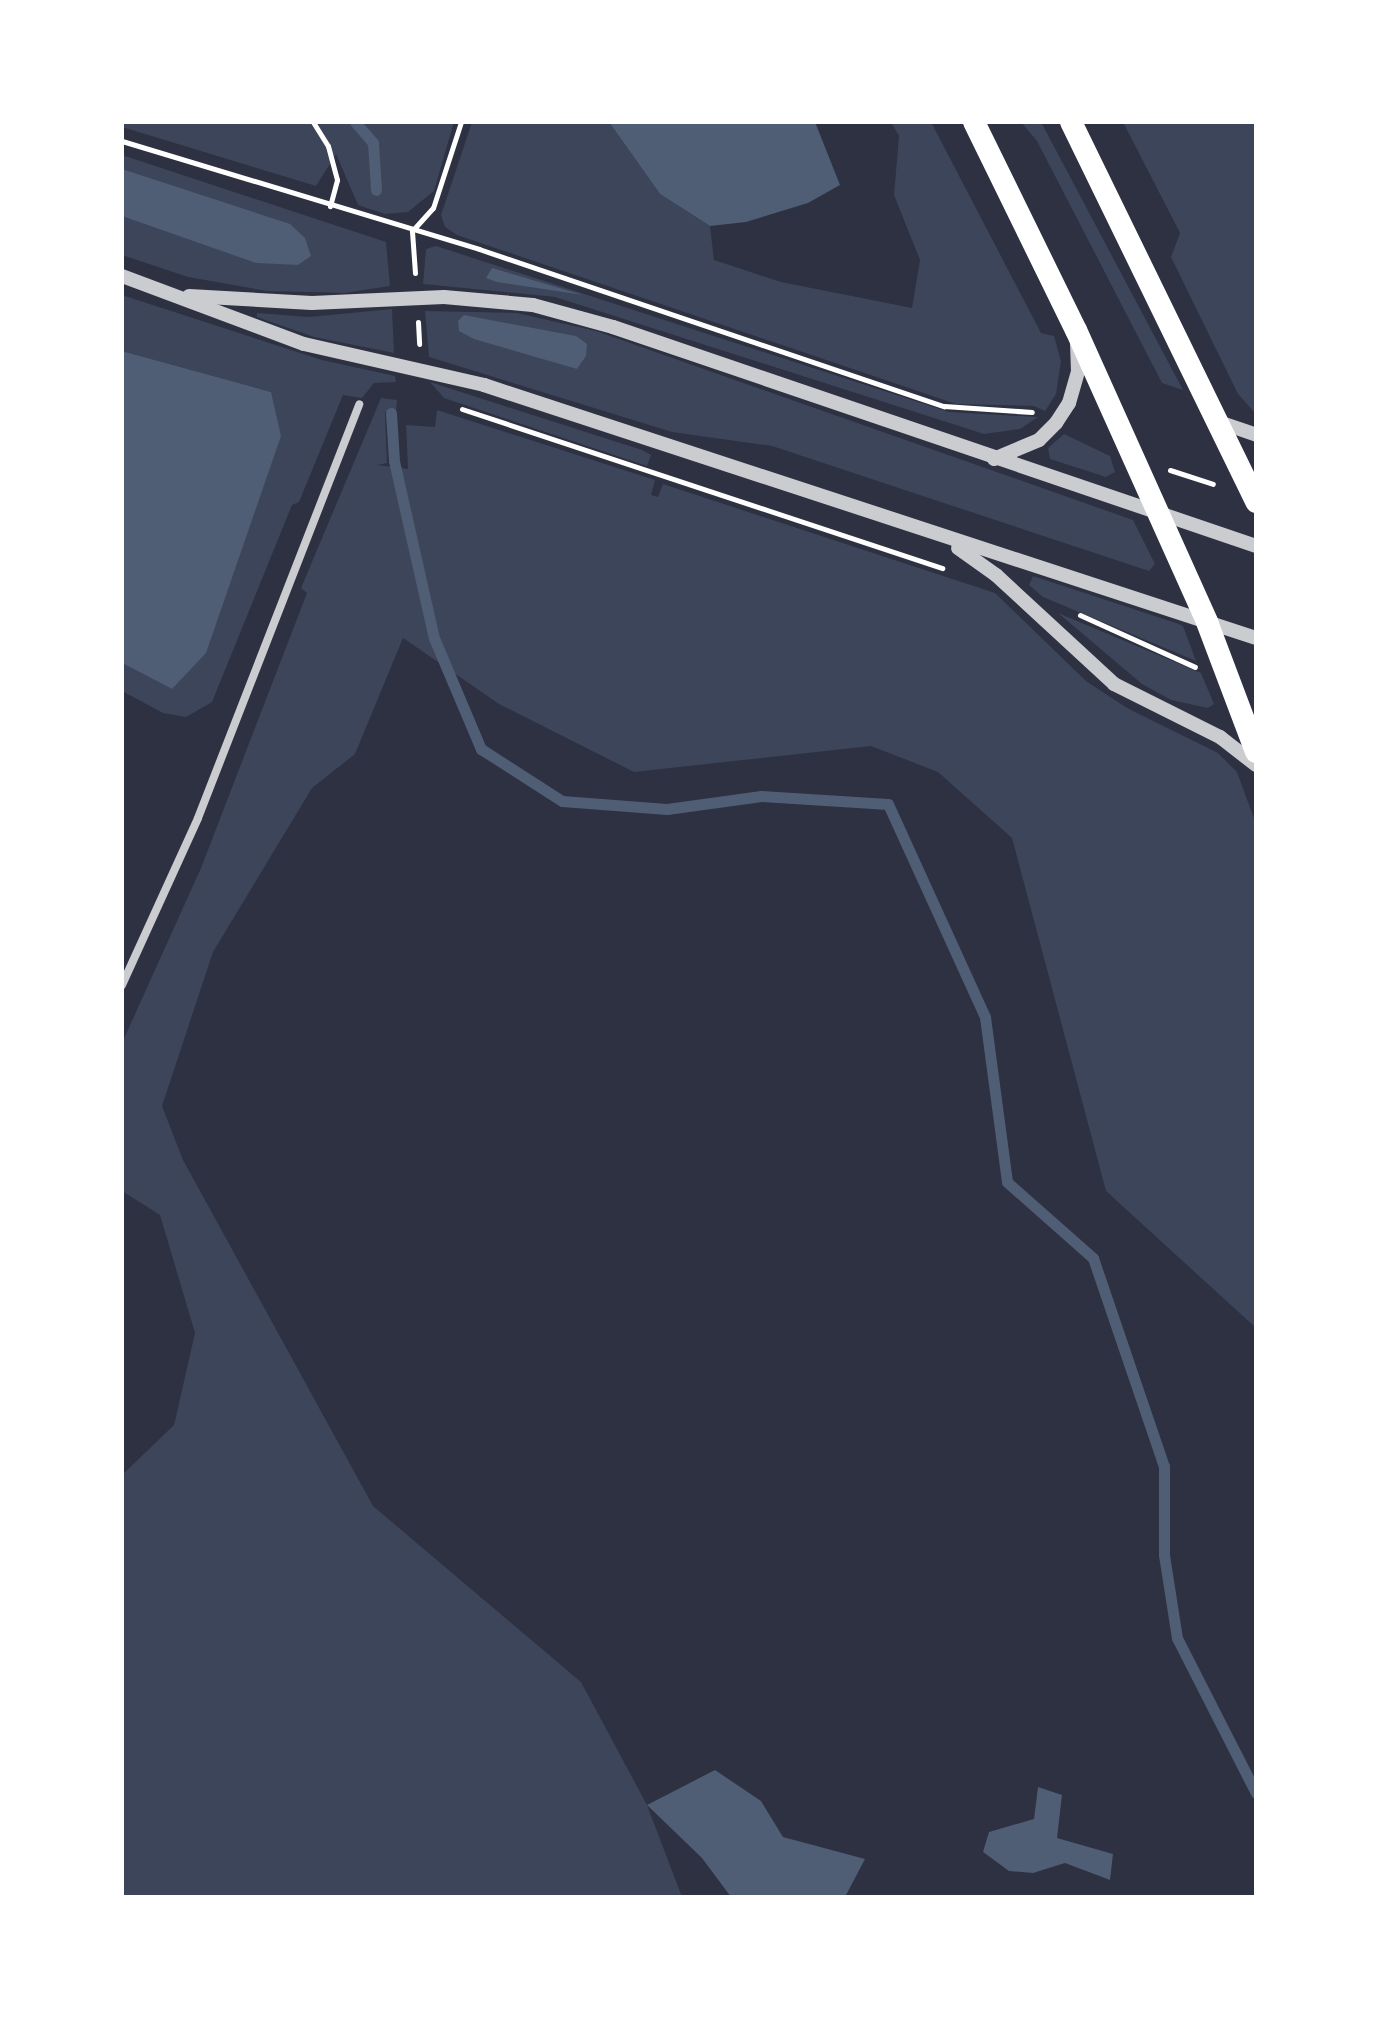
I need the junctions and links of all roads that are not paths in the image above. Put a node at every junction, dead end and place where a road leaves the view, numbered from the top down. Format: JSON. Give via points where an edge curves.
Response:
{"nodes":[{"id":1,"x":974,"y":122,"type":"edge"},
{"id":2,"x":1071,"y":122,"type":"edge"},
{"id":3,"x":122,"y":276,"type":"edge"},
{"id":4,"x":177,"y":295,"type":"junction"},
{"id":5,"x":1076,"y":330,"type":"junction"},
{"id":6,"x":359,"y":404,"type":"dead end"},
{"id":7,"x":1219,"y":422,"type":"junction"},
{"id":8,"x":1256,"y":435,"type":"edge"},
{"id":9,"x":994,"y":459,"type":"junction"},
{"id":10,"x":1256,"y":502,"type":"edge"},
{"id":11,"x":1160,"y":515,"type":"junction"},
{"id":12,"x":945,"y":539,"type":"junction"},
{"id":13,"x":1256,"y":546,"type":"edge"},
{"id":14,"x":1207,"y":622,"type":"junction"},
{"id":15,"x":1256,"y":638,"type":"edge"},
{"id":16,"x":1256,"y":752,"type":"edge"},
{"id":17,"x":1256,"y":765,"type":"edge"},
{"id":18,"x":122,"y":985,"type":"edge"}],
"edges":[{"from":1,"to":5,"type":"highway"},
{"from":2,"to":7,"type":"highway"},
{"from":3,"to":4,"type":"street"},
{"from":4,"to":9,"type":"street","via":[[312,303],[444,297],[533,305],[613,327]]},
{"from":4,"to":12,"type":"street","via":[[304,344],[484,385]]},
{"from":5,"to":9,"type":"street","via":[[1078,371],[1069,403],[1039,440]]},
{"from":5,"to":11,"type":"highway"},
{"from":6,"to":18,"type":"street","via":[[213,782]]},
{"from":7,"to":8,"type":"street"},
{"from":7,"to":10,"type":"highway"},
{"from":9,"to":11,"type":"street"},
{"from":11,"to":13,"type":"street"},
{"from":11,"to":14,"type":"highway"},
{"from":12,"to":14,"type":"street"},
{"from":12,"to":17,"type":"street","via":[[996,575],[1114,684],[1220,737]]},
{"from":14,"to":15,"type":"street"},
{"from":14,"to":16,"type":"highway"}]}
